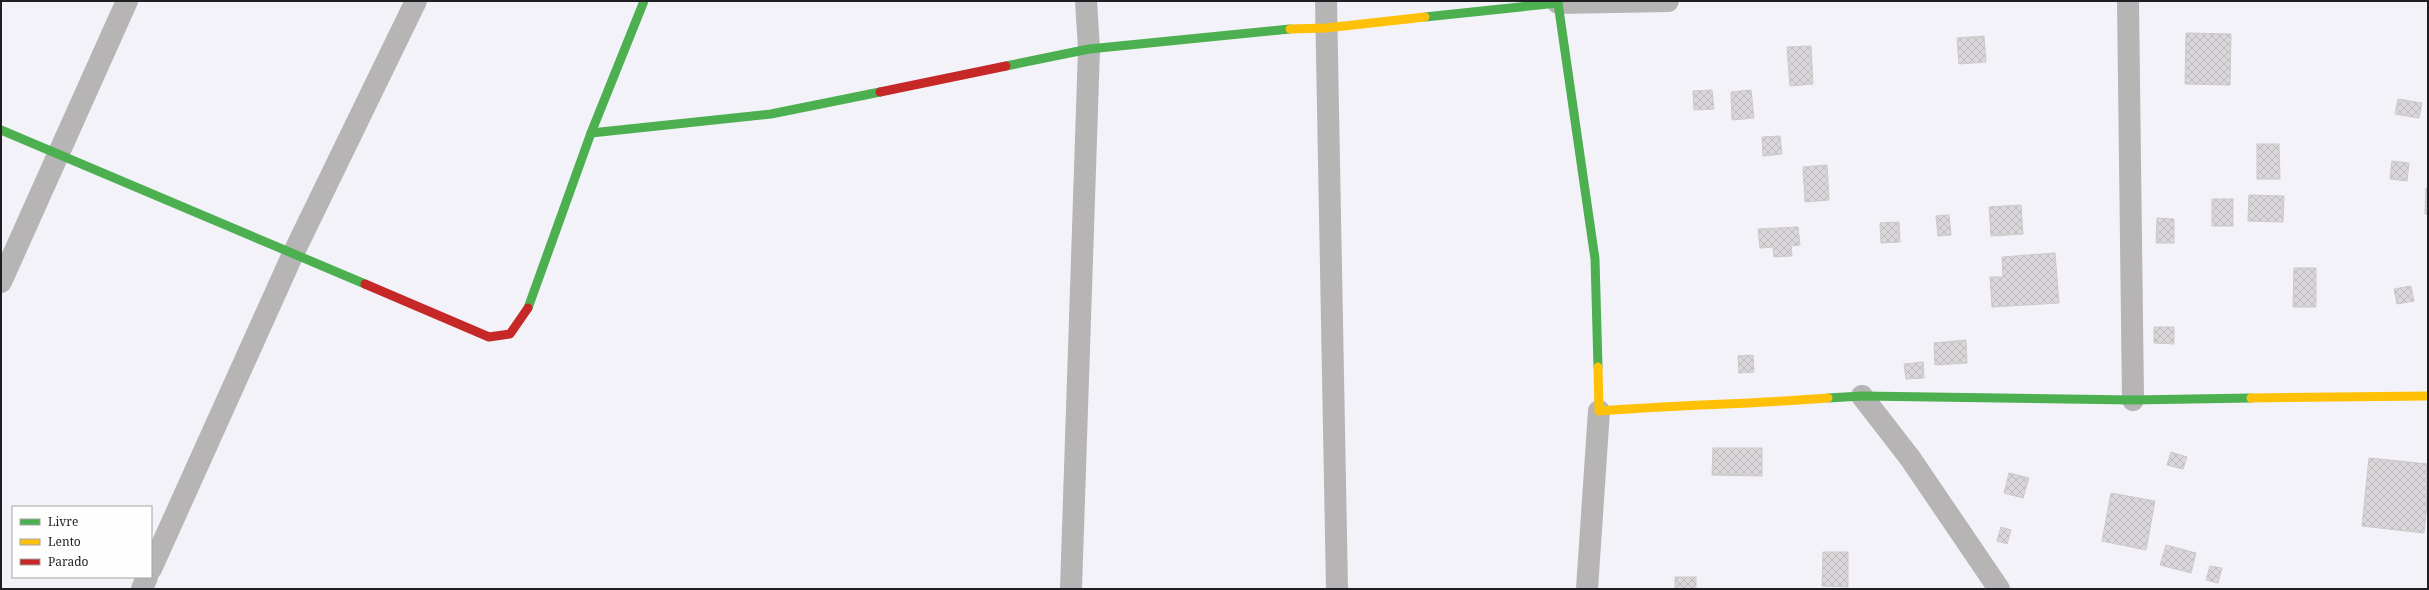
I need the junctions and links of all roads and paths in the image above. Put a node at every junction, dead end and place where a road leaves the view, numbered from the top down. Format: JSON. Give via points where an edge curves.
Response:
{"nodes":[{"id":1,"x":127,"y":1,"type":"edge"},
{"id":2,"x":416,"y":1,"type":"edge"},
{"id":3,"x":644,"y":1,"type":"edge"},
{"id":4,"x":1086,"y":1,"type":"edge"},
{"id":5,"x":1326,"y":1,"type":"edge"},
{"id":6,"x":1668,"y":1,"type":"edge"},
{"id":7,"x":2128,"y":1,"type":"edge"},
{"id":8,"x":1558,"y":2,"type":"edge"},
{"id":9,"x":1326,"y":28,"type":"junction"},
{"id":10,"x":1089,"y":49,"type":"junction"},
{"id":11,"x":1,"y":130,"type":"edge"},
{"id":12,"x":591,"y":132,"type":"junction"},
{"id":13,"x":59,"y":154,"type":"junction"},
{"id":14,"x":293,"y":254,"type":"junction"},
{"id":15,"x":1,"y":282,"type":"edge"},
{"id":16,"x":1862,"y":396,"type":"junction"},
{"id":17,"x":2428,"y":396,"type":"edge"},
{"id":18,"x":2133,"y":400,"type":"junction"},
{"id":19,"x":1599,"y":411,"type":"junction"},
{"id":20,"x":152,"y":567,"type":"edge"},
{"id":21,"x":148,"y":578,"type":"edge"},
{"id":22,"x":142,"y":589,"type":"edge"},
{"id":23,"x":1071,"y":589,"type":"edge"},
{"id":24,"x":1337,"y":589,"type":"edge"},
{"id":25,"x":1587,"y":589,"type":"edge"},
{"id":26,"x":2000,"y":589,"type":"edge"}],
"edges":[{"from":1,"to":13,"type":"street"},
{"from":2,"to":14,"type":"street"},
{"from":3,"to":12,"type":"street"},
{"from":4,"to":10,"type":"street"},
{"from":5,"to":9,"type":"street"},
{"from":6,"to":8,"type":"street"},
{"from":7,"to":18,"type":"street"},
{"from":8,"to":9,"type":"street"},
{"from":8,"to":19,"type":"street","via":[[1595,259]]},
{"from":9,"to":10,"type":"street"},
{"from":9,"to":24,"type":"street"},
{"from":10,"to":12,"type":"street","via":[[771,114]]},
{"from":10,"to":23,"type":"street"},
{"from":11,"to":13,"type":"street"},
{"from":12,"to":14,"type":"street","via":[[526,314],[510,334],[489,337]]},
{"from":13,"to":14,"type":"street"},
{"from":13,"to":15,"type":"street"},
{"from":14,"to":20,"type":"street"},
{"from":16,"to":18,"type":"street"},
{"from":16,"to":19,"type":"street","via":[[1722,406],[1667,406]]},
{"from":16,"to":26,"type":"street","via":[[1910,458]]},
{"from":17,"to":18,"type":"street"},
{"from":19,"to":25,"type":"street"},
{"from":21,"to":22,"type":"street"}]}
